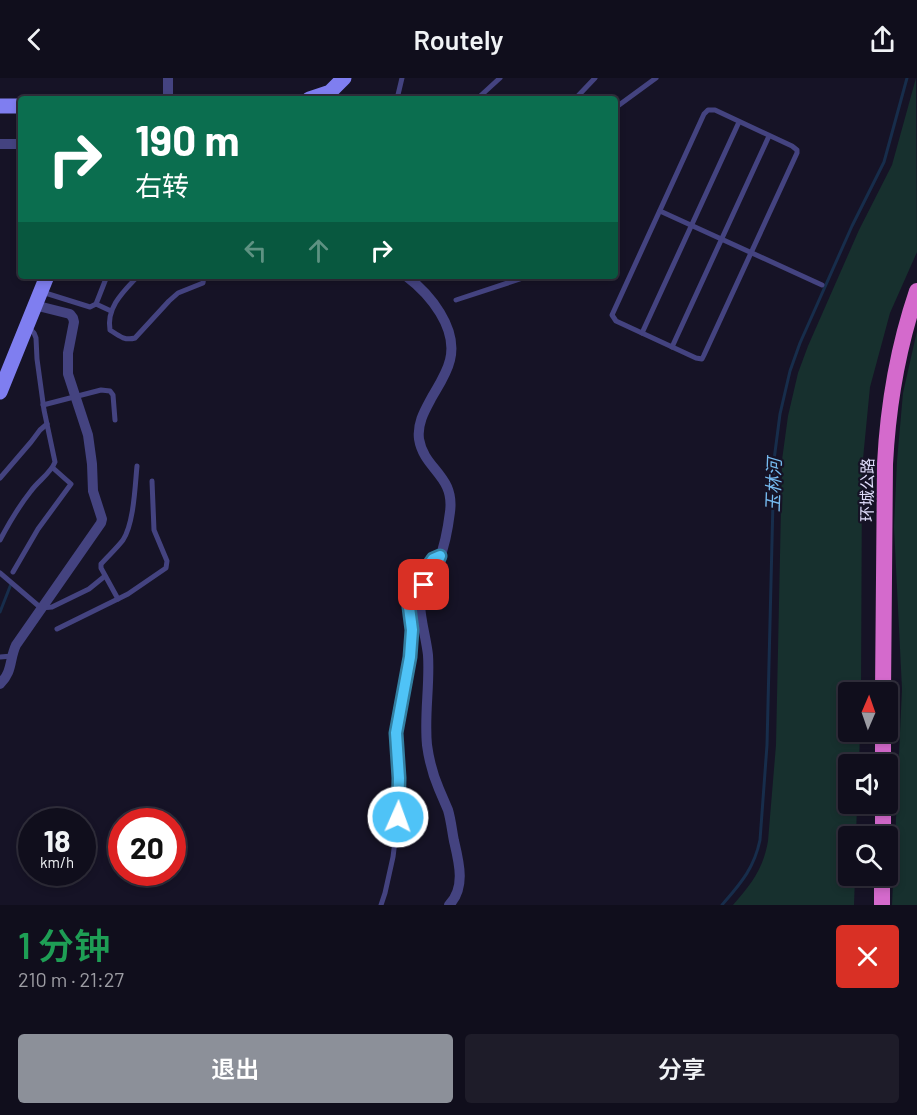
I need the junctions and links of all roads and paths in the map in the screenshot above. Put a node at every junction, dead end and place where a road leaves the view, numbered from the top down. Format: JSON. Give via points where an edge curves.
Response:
{"nodes":[{"id":1,"x":168,"y":78,"type":"edge"},
{"id":2,"x":344,"y":78,"type":"edge"},
{"id":3,"x":402,"y":78,"type":"edge"},
{"id":4,"x":500,"y":78,"type":"edge"},
{"id":5,"x":595,"y":78,"type":"edge"},
{"id":6,"x":656,"y":78,"type":"edge"},
{"id":7,"x":168,"y":96,"type":"edge"},
{"id":8,"x":324,"y":96,"type":"edge"},
{"id":9,"x":399,"y":96,"type":"edge"},
{"id":10,"x":480,"y":96,"type":"edge"},
{"id":11,"x":578,"y":96,"type":"edge"},
{"id":12,"x":0,"y":106,"type":"edge"},
{"id":13,"x":18,"y":106,"type":"edge"},
{"id":14,"x":618,"y":106,"type":"edge"},
{"id":15,"x":739,"y":122,"type":"junction"},
{"id":16,"x":769,"y":136,"type":"junction"},
{"id":17,"x":0,"y":144,"type":"edge"},
{"id":18,"x":18,"y":144,"type":"edge"},
{"id":19,"x":660,"y":211,"type":"junction"},
{"id":20,"x":692,"y":225,"type":"junction"},
{"id":21,"x":722,"y":239,"type":"junction"},
{"id":22,"x":752,"y":253,"type":"junction"},
{"id":23,"x":46,"y":279,"type":"edge"},
{"id":24,"x":106,"y":279,"type":"edge"},
{"id":25,"x":135,"y":279,"type":"edge"},
{"id":26,"x":204,"y":279,"type":"edge"},
{"id":27,"x":410,"y":279,"type":"edge"},
{"id":28,"x":520,"y":279,"type":"edge"},
{"id":29,"x":822,"y":285,"type":"dead end"},
{"id":30,"x":917,"y":291,"type":"edge"},
{"id":31,"x":37,"y":298,"type":"junction"},
{"id":32,"x":456,"y":300,"type":"dead end"},
{"id":33,"x":96,"y":304,"type":"junction"},
{"id":34,"x":111,"y":311,"type":"junction"},
{"id":35,"x":26,"y":326,"type":"junction"},
{"id":36,"x":642,"y":333,"type":"junction"},
{"id":37,"x":672,"y":347,"type":"junction"},
{"id":38,"x":0,"y":392,"type":"edge"},
{"id":39,"x":75,"y":397,"type":"junction"},
{"id":40,"x":43,"y":405,"type":"junction"},
{"id":41,"x":116,"y":420,"type":"dead end"},
{"id":42,"x":47,"y":424,"type":"junction"},
{"id":43,"x":137,"y":466,"type":"dead end"},
{"id":44,"x":53,"y":468,"type":"junction"},
{"id":45,"x":0,"y":478,"type":"edge"},
{"id":46,"x":152,"y":481,"type":"dead end"},
{"id":47,"x":0,"y":540,"type":"edge"},
{"id":48,"x":440,"y":556,"type":"junction"},
{"id":49,"x":13,"y":572,"type":"dead end"},
{"id":50,"x":0,"y":573,"type":"edge"},
{"id":51,"x":105,"y":576,"type":"junction"},
{"id":52,"x":118,"y":599,"type":"junction"},
{"id":53,"x":41,"y":608,"type":"junction"},
{"id":54,"x":57,"y":629,"type":"dead end"},
{"id":55,"x":12,"y":656,"type":"junction"},
{"id":56,"x":0,"y":657,"type":"edge"},
{"id":57,"x":884,"y":682,"type":"edge"},
{"id":58,"x":0,"y":684,"type":"edge"},
{"id":59,"x":882,"y":886,"type":"edge"},
{"id":60,"x":381,"y":905,"type":"edge"},
{"id":61,"x":448,"y":905,"type":"edge"},
{"id":62,"x":882,"y":905,"type":"edge"}],
"edges":[{"from":1,"to":7,"type":"street"},
{"from":2,"to":8,"type":"main road"},
{"from":3,"to":9,"type":"lane"},
{"from":4,"to":10,"type":"lane"},
{"from":5,"to":11,"type":"lane"},
{"from":6,"to":14,"type":"lane"},
{"from":12,"to":13,"type":"main road"},
{"from":15,"to":16,"type":"lane"},
{"from":15,"to":19,"type":"lane","via":[[714,111],[706,112]]},
{"from":15,"to":20,"type":"lane"},
{"from":16,"to":21,"type":"lane"},
{"from":16,"to":22,"type":"lane","via":[[795,147],[797,153]]},
{"from":17,"to":18,"type":"street"},
{"from":19,"to":20,"type":"lane"},
{"from":19,"to":36,"type":"lane","via":[[612,315],[616,321]]},
{"from":20,"to":21,"type":"lane"},
{"from":20,"to":36,"type":"lane"},
{"from":21,"to":22,"type":"lane"},
{"from":21,"to":37,"type":"lane"},
{"from":22,"to":29,"type":"lane"},
{"from":22,"to":37,"type":"lane","via":[[703,357]]},
{"from":23,"to":31,"type":"main road"},
{"from":24,"to":33,"type":"lane"},
{"from":25,"to":34,"type":"lane"},
{"from":26,"to":34,"type":"lane","via":[[178,293],[135,338],[123,338],[110,330]]},
{"from":27,"to":48,"type":"street","via":[[435,306],[446,325],[451,346],[448,368],[423,415],[419,434],[423,452],[450,493],[451,510]]},
{"from":28,"to":32,"type":"lane"},
{"from":30,"to":57,"type":"highway","name":"环城公路","via":[[898,357],[886,437]]},
{"from":31,"to":33,"type":"lane","via":[[90,307]]},
{"from":31,"to":35,"type":"main road"},
{"from":31,"to":39,"type":"street","via":[[73,318],[67,364]]},
{"from":33,"to":34,"type":"lane"},
{"from":35,"to":38,"type":"main road"},
{"from":35,"to":40,"type":"lane","via":[[36,338]]},
{"from":36,"to":37,"type":"lane"},
{"from":39,"to":40,"type":"lane"},
{"from":39,"to":41,"type":"lane","via":[[110,391]]},
{"from":39,"to":53,"type":"street","via":[[91,448],[93,491],[102,519]]},
{"from":40,"to":42,"type":"lane"},
{"from":42,"to":44,"type":"lane","via":[[55,456]]},
{"from":42,"to":45,"type":"lane"},
{"from":43,"to":51,"type":"lane","via":[[128,530],[101,564]]},
{"from":44,"to":47,"type":"lane","via":[[33,488]]},
{"from":44,"to":49,"type":"lane","via":[[71,484]]},
{"from":46,"to":52,"type":"lane","via":[[154,530],[167,561],[166,568]]},
{"from":48,"to":60,"type":"lane","via":[[433,559],[410,597],[410,657],[396,733],[398,817]]},
{"from":48,"to":61,"type":"street","via":[[420,603],[428,654],[427,746],[448,812],[460,868],[457,894]]},
{"from":50,"to":53,"type":"lane"},
{"from":51,"to":52,"type":"lane"},
{"from":51,"to":53,"type":"lane","via":[[89,589],[52,607]]},
{"from":52,"to":54,"type":"lane"},
{"from":53,"to":55,"type":"street"},
{"from":55,"to":56,"type":"lane"},
{"from":55,"to":58,"type":"street","via":[[10,669]]},
{"from":59,"to":62,"type":"highway"}]}
